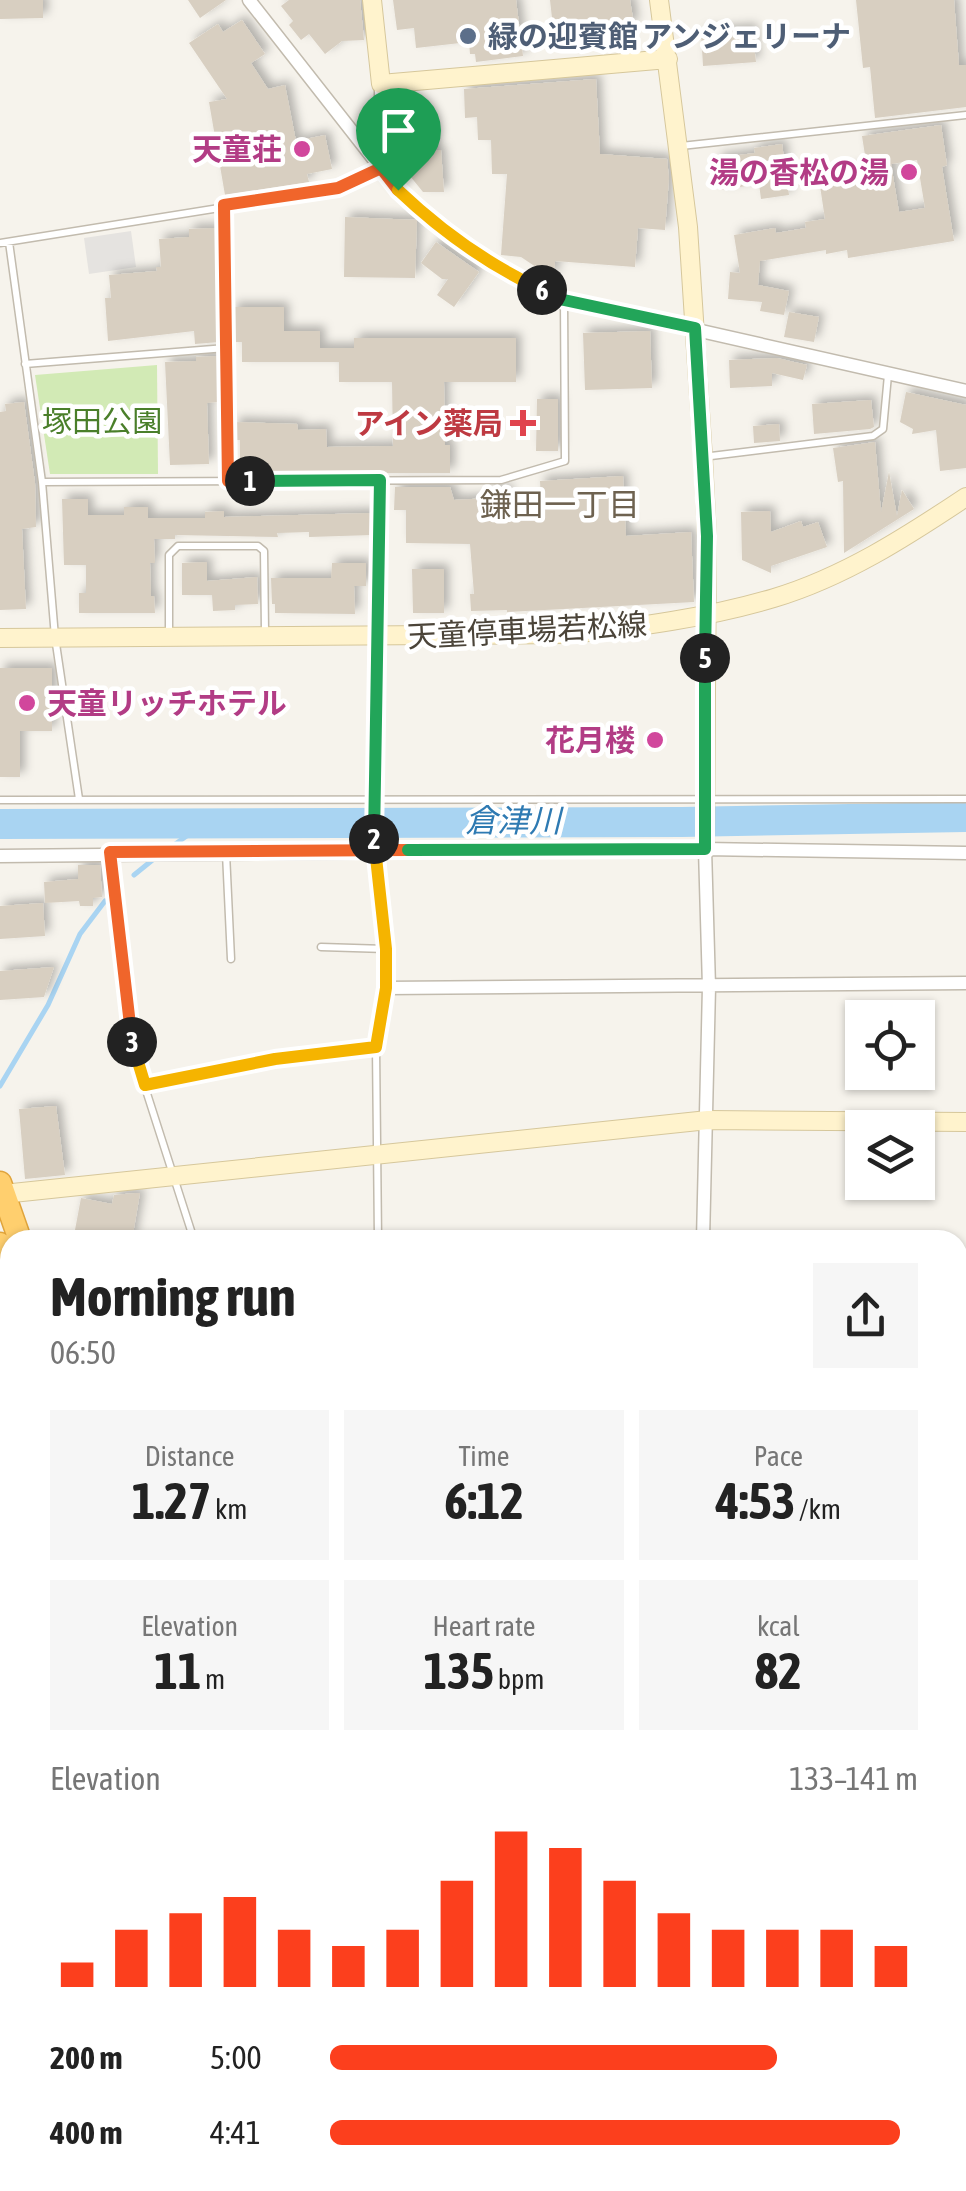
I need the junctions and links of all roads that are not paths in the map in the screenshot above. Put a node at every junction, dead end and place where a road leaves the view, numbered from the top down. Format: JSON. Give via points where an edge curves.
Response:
{"nodes":[{"id":1,"x":249,"y":0,"type":"edge"},
{"id":2,"x":372,"y":0,"type":"edge"},
{"id":3,"x":659,"y":0,"type":"edge"},
{"id":4,"x":668,"y":59,"type":"junction"},
{"id":5,"x":381,"y":84,"type":"junction"},
{"id":6,"x":966,"y":115,"type":"edge"},
{"id":7,"x":680,"y":146,"type":"junction"},
{"id":8,"x":381,"y":168,"type":"junction"},
{"id":9,"x":224,"y":205,"type":"junction"},
{"id":10,"x":4,"y":242,"type":"edge"},
{"id":11,"x":564,"y":300,"type":"junction"},
{"id":12,"x":695,"y":328,"type":"junction"},
{"id":13,"x":226,"y":348,"type":"junction"},
{"id":14,"x":25,"y":364,"type":"junction"},
{"id":15,"x":888,"y":374,"type":"junction"},
{"id":16,"x":966,"y":391,"type":"edge"},
{"id":17,"x":703,"y":458,"type":"junction"},
{"id":18,"x":380,"y":480,"type":"junction"},
{"id":19,"x":228,"y":481,"type":"junction"},
{"id":20,"x":42,"y":482,"type":"junction"},
{"id":21,"x":966,"y":499,"type":"edge"},
{"id":22,"x":705,"y":614,"type":"junction"},
{"id":23,"x":55,"y":637,"type":"junction"},
{"id":24,"x":169,"y":637,"type":"junction"},
{"id":25,"x":376,"y":637,"type":"junction"},
{"id":26,"x":0,"y":638,"type":"edge"},
{"id":27,"x":265,"y":638,"type":"junction"},
{"id":28,"x":79,"y":799,"type":"junction"},
{"id":29,"x":707,"y":799,"type":"junction"},
{"id":30,"x":966,"y":799,"type":"edge"},
{"id":31,"x":0,"y":800,"type":"edge"},
{"id":32,"x":373,"y":804,"type":"junction"},
{"id":33,"x":374,"y":845,"type":"junction"},
{"id":34,"x":705,"y":849,"type":"junction"},
{"id":35,"x":110,"y":852,"type":"junction"},
{"id":36,"x":226,"y":852,"type":"junction"},
{"id":37,"x":966,"y":853,"type":"edge"},
{"id":38,"x":0,"y":856,"type":"edge"},
{"id":39,"x":321,"y":947,"type":"dead end"},
{"id":40,"x":386,"y":949,"type":"junction"},
{"id":41,"x":231,"y":959,"type":"dead end"},
{"id":42,"x":966,"y":983,"type":"edge"},
{"id":43,"x":709,"y":987,"type":"junction"},
{"id":44,"x":386,"y":988,"type":"junction"},
{"id":45,"x":376,"y":1047,"type":"junction"},
{"id":46,"x":145,"y":1085,"type":"junction"},
{"id":47,"x":708,"y":1120,"type":"junction"},
{"id":48,"x":966,"y":1122,"type":"edge"},
{"id":49,"x":378,"y":1154,"type":"junction"},
{"id":50,"x":174,"y":1175,"type":"junction"},
{"id":51,"x":2,"y":1188,"type":"edge"},
{"id":52,"x":17,"y":1230,"type":"edge"},
{"id":53,"x":191,"y":1230,"type":"edge"},
{"id":54,"x":378,"y":1230,"type":"edge"},
{"id":55,"x":703,"y":1230,"type":"edge"}],
"edges":[{"from":1,"to":8,"type":"street"},
{"from":2,"to":5,"type":"street"},
{"from":3,"to":4,"type":"street"},
{"from":4,"to":5,"type":"street"},
{"from":4,"to":7,"type":"street"},
{"from":5,"to":8,"type":"street"},
{"from":6,"to":7,"type":"lane"},
{"from":7,"to":12,"type":"street"},
{"from":8,"to":9,"type":"lane","via":[[338,188]]},
{"from":8,"to":11,"type":"street","via":[[425,216],[466,247]]},
{"from":9,"to":10,"type":"lane"},
{"from":9,"to":13,"type":"lane"},
{"from":10,"to":14,"type":"lane"},
{"from":11,"to":12,"type":"street"},
{"from":11,"to":18,"type":"lane","via":[[565,461],[501,480]]},
{"from":12,"to":15,"type":"street"},
{"from":12,"to":17,"type":"street"},
{"from":13,"to":14,"type":"lane"},
{"from":13,"to":19,"type":"lane"},
{"from":14,"to":20,"type":"lane"},
{"from":15,"to":16,"type":"street"},
{"from":15,"to":17,"type":"lane","via":[[883,428],[873,436]]},
{"from":17,"to":22,"type":"street"},
{"from":18,"to":19,"type":"lane"},
{"from":18,"to":25,"type":"lane"},
{"from":19,"to":20,"type":"lane"},
{"from":20,"to":23,"type":"lane"},
{"from":21,"to":22,"type":"street","name":"天童停車場若松線","via":[[836,574]]},
{"from":22,"to":25,"type":"street","name":"天童停車場若松線","via":[[568,634]]},
{"from":22,"to":29,"type":"street"},
{"from":23,"to":24,"type":"street","name":"天童停車場若松線"},
{"from":23,"to":26,"type":"street","name":"天童停車場若松線"},
{"from":23,"to":28,"type":"lane"},
{"from":24,"to":27,"type":"street","name":"天童停車場若松線"},
{"from":24,"to":27,"type":"lane","via":[[169,555],[178,546],[258,546],[264,551]]},
{"from":25,"to":27,"type":"street","name":"天童停車場若松線"},
{"from":25,"to":32,"type":"lane"},
{"from":28,"to":31,"type":"lane"},
{"from":28,"to":32,"type":"lane"},
{"from":29,"to":30,"type":"lane"},
{"from":29,"to":32,"type":"lane"},
{"from":29,"to":34,"type":"street"},
{"from":32,"to":33,"type":"street"},
{"from":33,"to":34,"type":"street"},
{"from":33,"to":36,"type":"street"},
{"from":33,"to":40,"type":"lane"},
{"from":34,"to":37,"type":"street"},
{"from":34,"to":43,"type":"street"},
{"from":35,"to":36,"type":"street"},
{"from":35,"to":38,"type":"street"},
{"from":35,"to":46,"type":"lane","via":[[134,1053]]},
{"from":36,"to":41,"type":"lane"},
{"from":39,"to":40,"type":"lane"},
{"from":40,"to":44,"type":"lane"},
{"from":42,"to":43,"type":"street"},
{"from":43,"to":44,"type":"street"},
{"from":43,"to":47,"type":"street"},
{"from":44,"to":45,"type":"lane"},
{"from":45,"to":46,"type":"lane"},
{"from":45,"to":49,"type":"lane"},
{"from":46,"to":50,"type":"lane"},
{"from":47,"to":48,"type":"street"},
{"from":47,"to":49,"type":"street"},
{"from":47,"to":55,"type":"street"},
{"from":49,"to":50,"type":"street"},
{"from":49,"to":54,"type":"lane"},
{"from":50,"to":51,"type":"street"},
{"from":50,"to":53,"type":"lane"},
{"from":51,"to":52,"type":"highway"}]}
